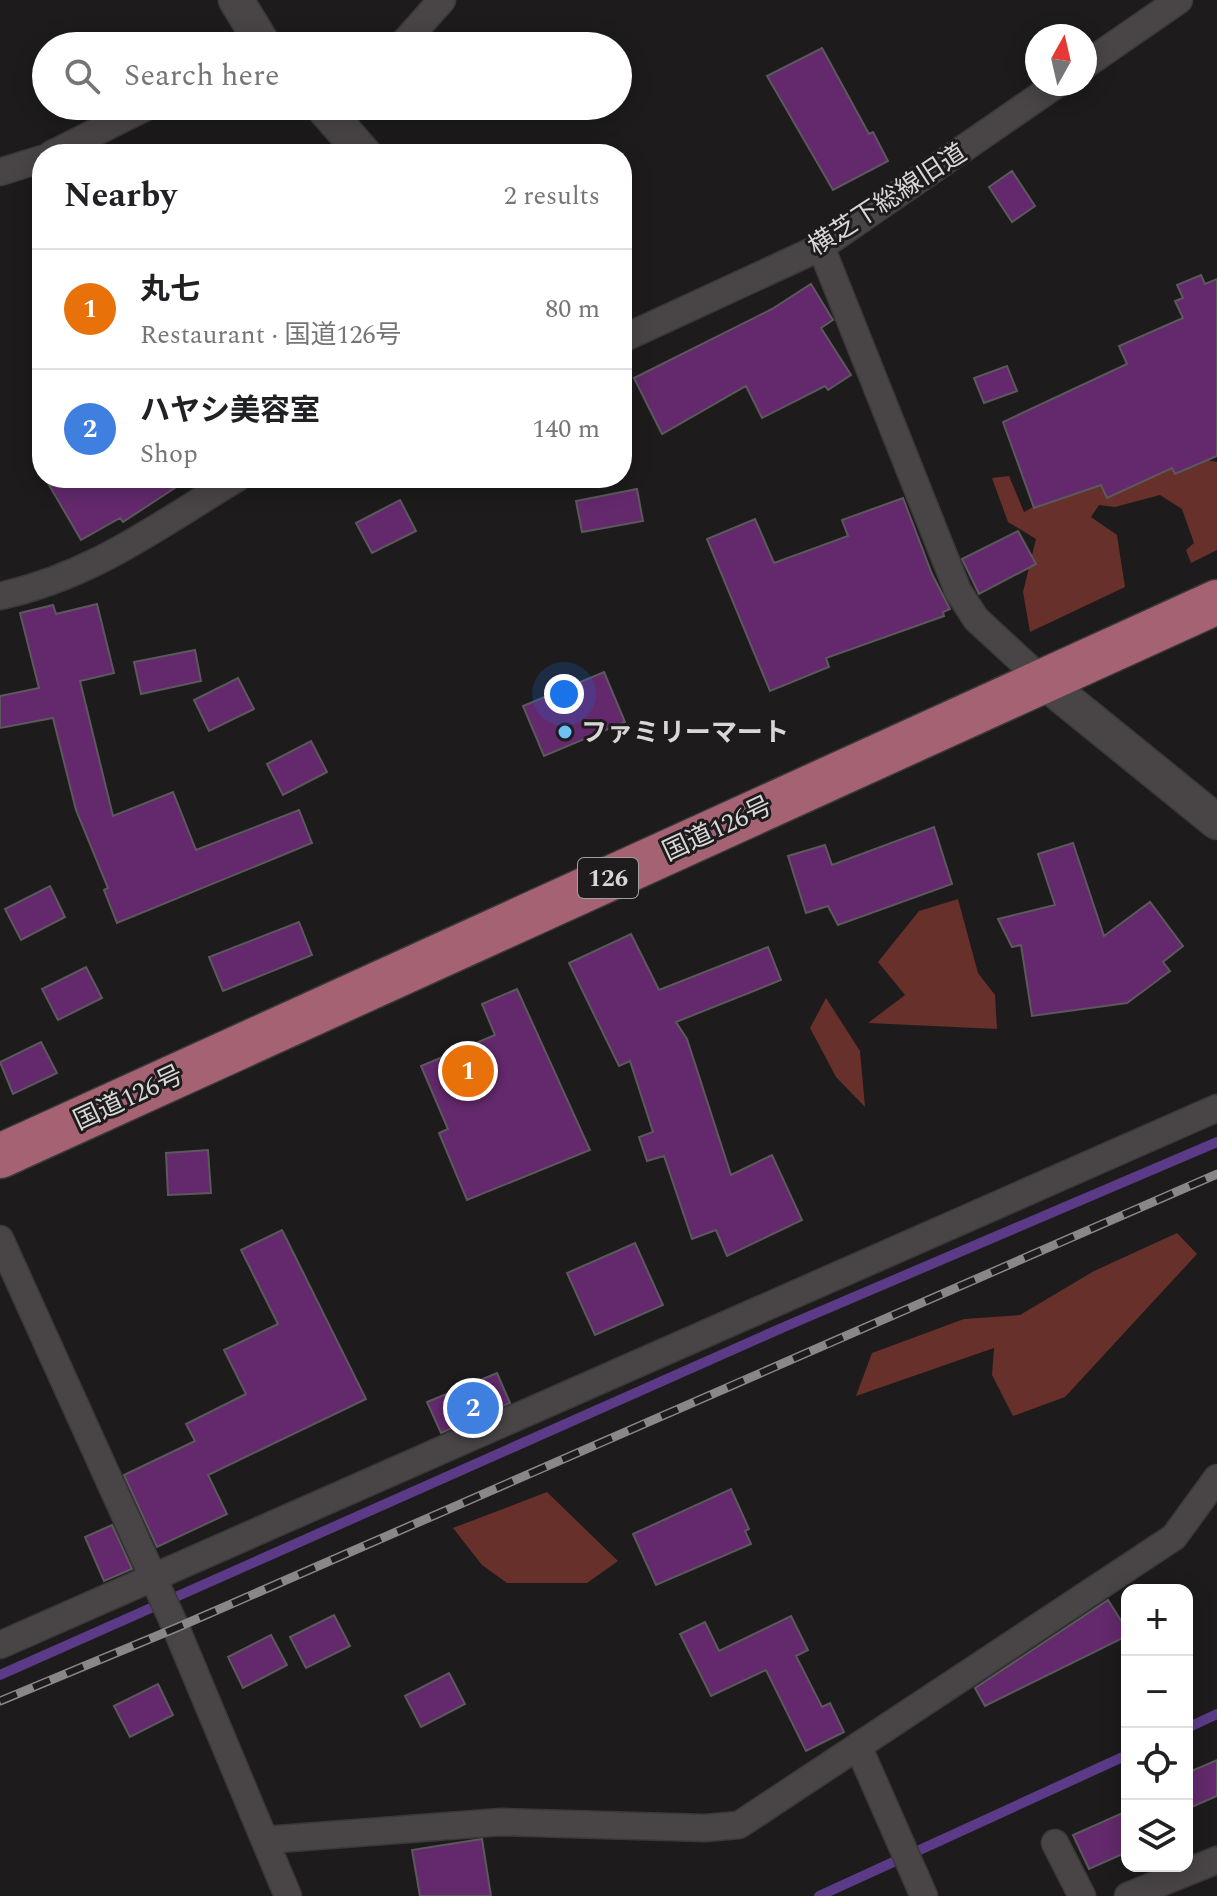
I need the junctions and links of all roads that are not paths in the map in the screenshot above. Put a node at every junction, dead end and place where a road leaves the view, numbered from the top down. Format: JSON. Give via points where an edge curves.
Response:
{"nodes":[{"id":1,"x":236,"y":0,"type":"edge"},
{"id":2,"x":442,"y":0,"type":"edge"},
{"id":3,"x":1179,"y":0,"type":"edge"},
{"id":4,"x":252,"y":32,"type":"edge"},
{"id":5,"x":413,"y":32,"type":"edge"},
{"id":6,"x":1097,"y":57,"type":"edge"},
{"id":7,"x":1040,"y":96,"type":"edge"},
{"id":8,"x":120,"y":120,"type":"edge"},
{"id":9,"x":341,"y":120,"type":"edge"},
{"id":10,"x":72,"y":144,"type":"edge"},
{"id":11,"x":357,"y":144,"type":"edge"},
{"id":12,"x":32,"y":162,"type":"edge"},
{"id":13,"x":0,"y":172,"type":"edge"},
{"id":14,"x":821,"y":247,"type":"junction"},
{"id":15,"x":632,"y":334,"type":"edge"},
{"id":16,"x":221,"y":488,"type":"edge"},
{"id":17,"x":0,"y":596,"type":"edge"},
{"id":18,"x":1217,"y":602,"type":"edge"},
{"id":19,"x":1042,"y":680,"type":"junction"},
{"id":20,"x":1217,"y":822,"type":"edge"},
{"id":21,"x":1217,"y":1108,"type":"edge"},
{"id":22,"x":0,"y":1156,"type":"edge"},
{"id":23,"x":0,"y":1239,"type":"edge"},
{"id":24,"x":1217,"y":1478,"type":"edge"},
{"id":25,"x":153,"y":1579,"type":"junction"},
{"id":26,"x":0,"y":1645,"type":"edge"},
{"id":27,"x":858,"y":1746,"type":"junction"},
{"id":28,"x":265,"y":1840,"type":"junction"},
{"id":29,"x":1055,"y":1843,"type":"dead end"},
{"id":30,"x":1217,"y":1860,"type":"edge"},
{"id":31,"x":288,"y":1896,"type":"edge"},
{"id":32,"x":924,"y":1896,"type":"edge"},
{"id":33,"x":1082,"y":1896,"type":"edge"},
{"id":34,"x":1128,"y":1896,"type":"edge"}],
"edges":[{"from":1,"to":4,"type":"street"},
{"from":2,"to":5,"type":"street"},
{"from":3,"to":6,"type":"street"},
{"from":7,"to":14,"type":"street","name":"横芝下総線旧道"},
{"from":8,"to":10,"type":"street"},
{"from":9,"to":11,"type":"street"},
{"from":12,"to":13,"type":"street"},
{"from":14,"to":15,"type":"street","name":"横芝下総線旧道"},
{"from":14,"to":19,"type":"street","via":[[958,591],[976,619]]},
{"from":16,"to":17,"type":"street","via":[[93,566]]},
{"from":18,"to":19,"type":"highway","name":"国道126号","number":"126"},
{"from":19,"to":20,"type":"street"},
{"from":19,"to":22,"type":"highway","name":"国道126号","number":"126"},
{"from":21,"to":25,"type":"street"},
{"from":23,"to":25,"type":"street"},
{"from":24,"to":27,"type":"street","via":[[1174,1537]]},
{"from":25,"to":26,"type":"street"},
{"from":25,"to":28,"type":"street"},
{"from":27,"to":28,"type":"street","via":[[739,1825],[501,1822]]},
{"from":27,"to":32,"type":"street"},
{"from":28,"to":31,"type":"street"},
{"from":29,"to":33,"type":"street"},
{"from":30,"to":34,"type":"street"}]}
